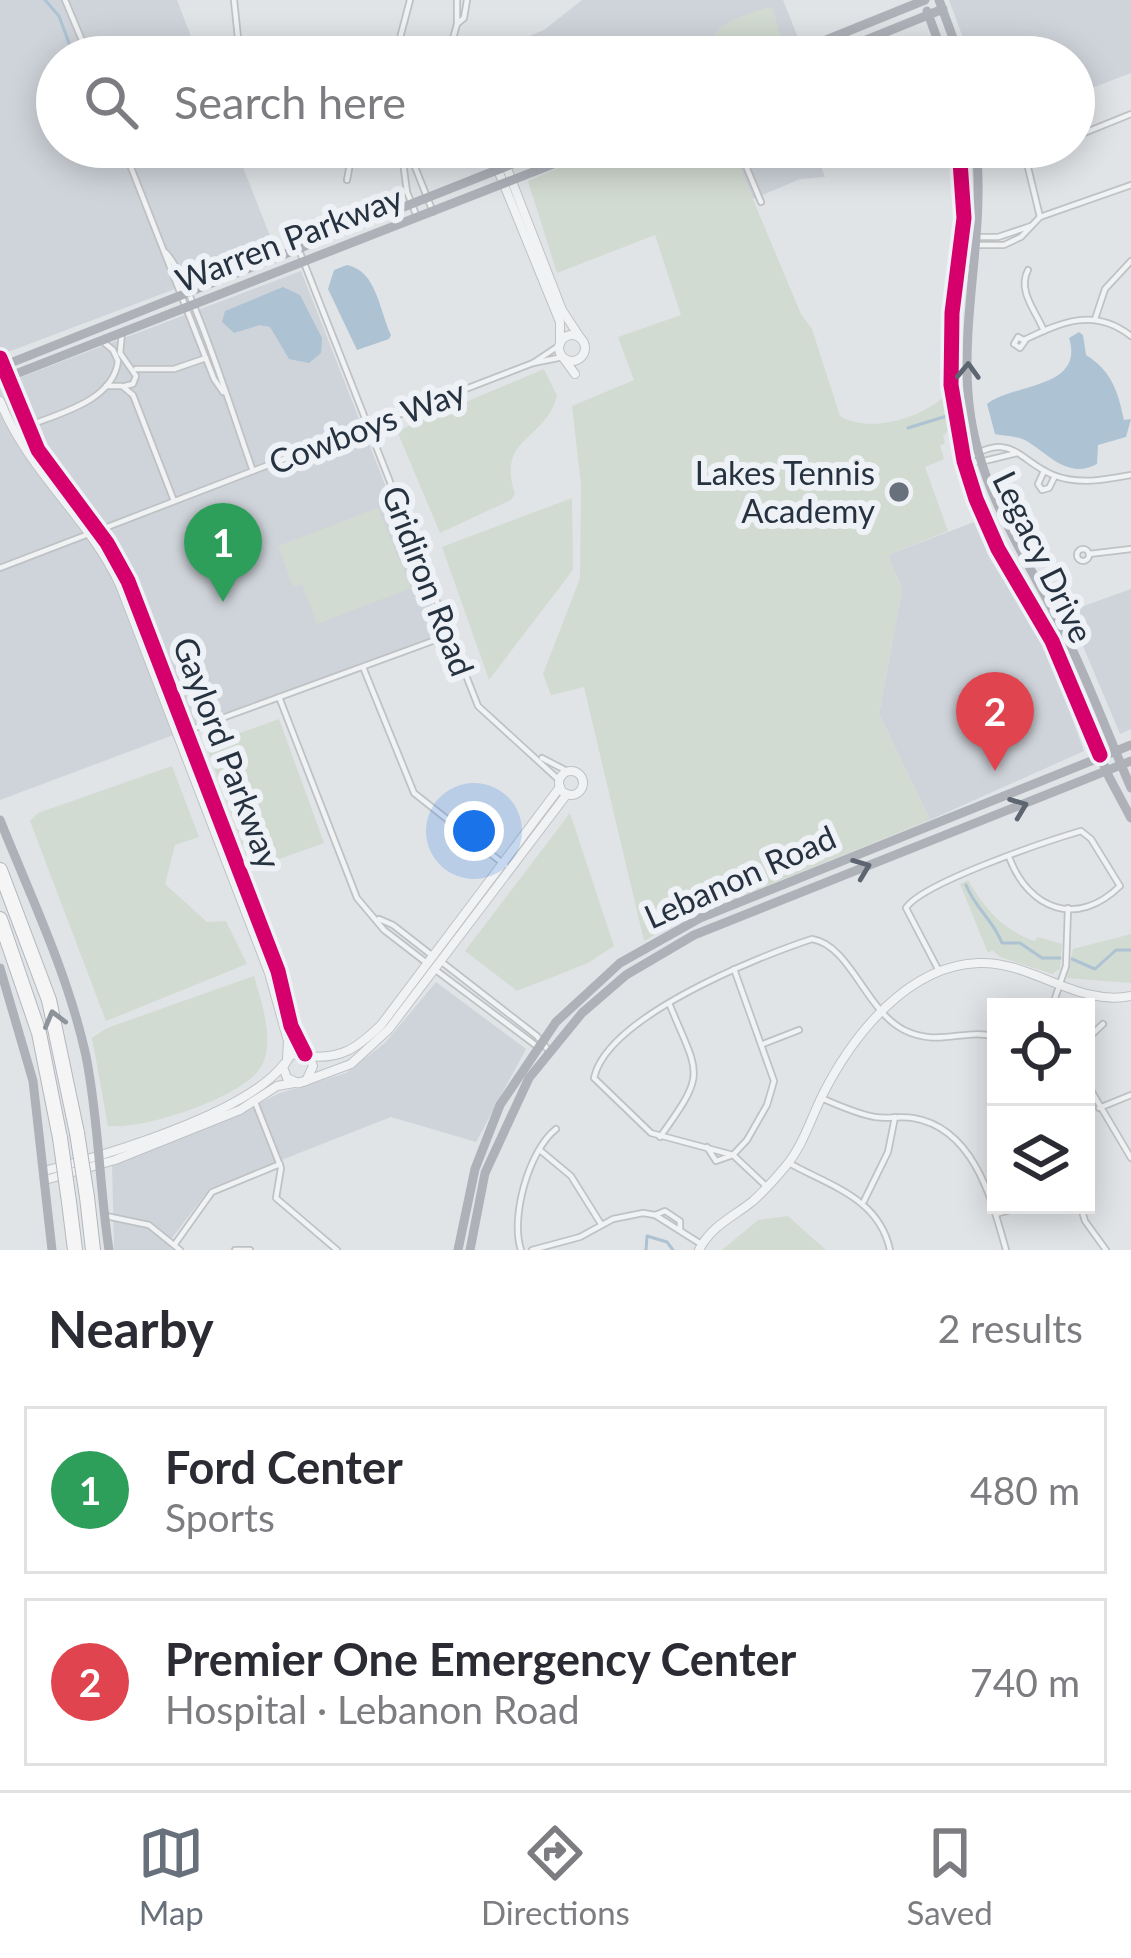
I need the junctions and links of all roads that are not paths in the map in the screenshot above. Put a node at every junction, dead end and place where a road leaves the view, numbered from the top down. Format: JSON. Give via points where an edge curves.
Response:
{"nodes":[{"id":1,"x":65,"y":0,"type":"edge"},
{"id":2,"x":234,"y":0,"type":"edge"},
{"id":3,"x":410,"y":0,"type":"edge"},
{"id":4,"x":457,"y":0,"type":"edge"},
{"id":5,"x":467,"y":0,"type":"edge"},
{"id":6,"x":924,"y":0,"type":"edge"},
{"id":7,"x":941,"y":5,"type":"edge"},
{"id":8,"x":928,"y":15,"type":"junction"},
{"id":9,"x":457,"y":24,"type":"junction"},
{"id":10,"x":80,"y":36,"type":"edge"},
{"id":11,"x":238,"y":36,"type":"edge"},
{"id":12,"x":401,"y":36,"type":"edge"},
{"id":13,"x":454,"y":36,"type":"edge"},
{"id":14,"x":838,"y":36,"type":"edge"},
{"id":15,"x":876,"y":36,"type":"edge"},
{"id":16,"x":936,"y":36,"type":"edge"},
{"id":17,"x":952,"y":36,"type":"edge"},
{"id":18,"x":1131,"y":114,"type":"edge"},
{"id":19,"x":1095,"y":129,"type":"edge"},
{"id":20,"x":131,"y":168,"type":"edge"},
{"id":21,"x":349,"y":168,"type":"edge"},
{"id":22,"x":403,"y":168,"type":"edge"},
{"id":23,"x":415,"y":168,"type":"joint"},
{"id":24,"x":502,"y":168,"type":"joint"},
{"id":25,"x":544,"y":168,"type":"edge"},
{"id":26,"x":747,"y":168,"type":"edge"},
{"id":27,"x":961,"y":168,"type":"edge"},
{"id":28,"x":976,"y":168,"type":"edge"},
{"id":29,"x":1028,"y":168,"type":"edge"},
{"id":30,"x":403,"y":171,"type":"junction"},
{"id":31,"x":347,"y":180,"type":"dead end"},
{"id":32,"x":508,"y":182,"type":"junction"},
{"id":33,"x":1131,"y":185,"type":"edge"},
{"id":34,"x":427,"y":198,"type":"junction"},
{"id":35,"x":761,"y":202,"type":"dead end"},
{"id":36,"x":412,"y":204,"type":"junction"},
{"id":37,"x":433,"y":212,"type":"junction"},
{"id":38,"x":1040,"y":217,"type":"junction"},
{"id":39,"x":418,"y":218,"type":"junction"},
{"id":40,"x":962,"y":241,"type":"junction"},
{"id":41,"x":975,"y":242,"type":"junction"},
{"id":42,"x":298,"y":249,"type":"junction"},
{"id":43,"x":1131,"y":261,"type":"edge"},
{"id":44,"x":304,"y":262,"type":"junction"},
{"id":45,"x":1028,"y":271,"type":"dead end"},
{"id":46,"x":549,"y":290,"type":"junction"},
{"id":47,"x":184,"y":295,"type":"junction"},
{"id":48,"x":188,"y":308,"type":"junction"},
{"id":49,"x":137,"y":314,"type":"junction"},
{"id":50,"x":1095,"y":319,"type":"junction"},
{"id":51,"x":1044,"y":331,"type":"junction"},
{"id":52,"x":122,"y":334,"type":"junction"},
{"id":53,"x":1131,"y":336,"type":"edge"},
{"id":54,"x":581,"y":339,"type":"junction"},
{"id":55,"x":1024,"y":340,"type":"dead end"},
{"id":56,"x":102,"y":341,"type":"junction"},
{"id":57,"x":560,"y":344,"type":"junction"},
{"id":58,"x":584,"y":351,"type":"junction"},
{"id":59,"x":208,"y":357,"type":"junction"},
{"id":60,"x":563,"y":357,"type":"junction"},
{"id":61,"x":119,"y":358,"type":"junction"},
{"id":62,"x":532,"y":363,"type":"junction"},
{"id":63,"x":131,"y":368,"type":"junction"},
{"id":64,"x":2,"y":369,"type":"edge"},
{"id":65,"x":147,"y":370,"type":"junction"},
{"id":66,"x":116,"y":374,"type":"junction"},
{"id":67,"x":135,"y":381,"type":"junction"},
{"id":68,"x":106,"y":386,"type":"junction"},
{"id":69,"x":122,"y":386,"type":"junction"},
{"id":70,"x":133,"y":395,"type":"junction"},
{"id":71,"x":0,"y":401,"type":"edge"},
{"id":72,"x":26,"y":426,"type":"junction"},
{"id":73,"x":368,"y":427,"type":"junction"},
{"id":74,"x":979,"y":457,"type":"junction"},
{"id":75,"x":964,"y":461,"type":"junction"},
{"id":76,"x":253,"y":471,"type":"junction"},
{"id":77,"x":1045,"y":471,"type":"junction"},
{"id":78,"x":1131,"y":475,"type":"edge"},
{"id":79,"x":48,"y":476,"type":"junction"},
{"id":80,"x":1055,"y":476,"type":"junction"},
{"id":81,"x":174,"y":501,"type":"junction"},
{"id":82,"x":94,"y":532,"type":"junction"},
{"id":83,"x":1131,"y":549,"type":"edge"},
{"id":84,"x":1089,"y":554,"type":"dead end"},
{"id":85,"x":0,"y":568,"type":"edge"},
{"id":86,"x":115,"y":574,"type":"junction"},
{"id":87,"x":133,"y":592,"type":"junction"},
{"id":88,"x":144,"y":634,"type":"junction"},
{"id":89,"x":1065,"y":634,"type":"junction"},
{"id":90,"x":449,"y":635,"type":"junction"},
{"id":91,"x":1052,"y":640,"type":"junction"},
{"id":92,"x":363,"y":667,"type":"junction"},
{"id":93,"x":279,"y":697,"type":"junction"},
{"id":94,"x":182,"y":733,"type":"junction"},
{"id":95,"x":1131,"y":745,"type":"edge"},
{"id":96,"x":1116,"y":752,"type":"junction"},
{"id":97,"x":537,"y":757,"type":"junction"},
{"id":98,"x":1101,"y":758,"type":"junction"},
{"id":99,"x":1126,"y":763,"type":"edge"},
{"id":100,"x":567,"y":771,"type":"junction"},
{"id":101,"x":1107,"y":772,"type":"junction"},
{"id":102,"x":562,"y":787,"type":"junction"},
{"id":103,"x":1131,"y":788,"type":"edge"},
{"id":104,"x":965,"y":812,"type":"junction"},
{"id":105,"x":1131,"y":818,"type":"edge"},
{"id":106,"x":0,"y":820,"type":"edge"},
{"id":107,"x":971,"y":826,"type":"junction"},
{"id":108,"x":1009,"y":857,"type":"junction"},
{"id":109,"x":508,"y":867,"type":"junction"},
{"id":110,"x":0,"y":870,"type":"edge"},
{"id":111,"x":1068,"y":908,"type":"junction"},
{"id":112,"x":0,"y":919,"type":"edge"},
{"id":113,"x":435,"y":963,"type":"junction"},
{"id":114,"x":0,"y":968,"type":"edge"},
{"id":115,"x":734,"y":969,"type":"junction"},
{"id":116,"x":939,"y":971,"type":"junction"},
{"id":117,"x":277,"y":985,"type":"junction"},
{"id":118,"x":1059,"y":986,"type":"junction"},
{"id":119,"x":1131,"y":996,"type":"edge"},
{"id":120,"x":1055,"y":998,"type":"edge"},
{"id":121,"x":669,"y":1002,"type":"junction"},
{"id":122,"x":881,"y":1013,"type":"junction"},
{"id":123,"x":1103,"y":1024,"type":"dead end"},
{"id":124,"x":799,"y":1030,"type":"dead end"},
{"id":125,"x":1095,"y":1032,"type":"edge"},
{"id":126,"x":987,"y":1036,"type":"edge"},
{"id":127,"x":539,"y":1043,"type":"junction"},
{"id":128,"x":764,"y":1044,"type":"junction"},
{"id":129,"x":549,"y":1051,"type":"junction"},
{"id":130,"x":306,"y":1055,"type":"junction"},
{"id":131,"x":285,"y":1061,"type":"junction"},
{"id":132,"x":299,"y":1083,"type":"junction"},
{"id":133,"x":1131,"y":1095,"type":"edge"},
{"id":134,"x":821,"y":1098,"type":"junction"},
{"id":135,"x":1095,"y":1100,"type":"edge"},
{"id":136,"x":255,"y":1102,"type":"junction"},
{"id":137,"x":1099,"y":1108,"type":"junction"},
{"id":138,"x":895,"y":1118,"type":"junction"},
{"id":139,"x":197,"y":1123,"type":"junction"},
{"id":140,"x":99,"y":1126,"type":"junction"},
{"id":141,"x":556,"y":1129,"type":"dead end"},
{"id":142,"x":660,"y":1137,"type":"junction"},
{"id":143,"x":492,"y":1141,"type":"junction"},
{"id":144,"x":42,"y":1143,"type":"junction"},
{"id":145,"x":541,"y":1151,"type":"junction"},
{"id":146,"x":733,"y":1155,"type":"junction"},
{"id":147,"x":1131,"y":1158,"type":"edge"},
{"id":148,"x":101,"y":1160,"type":"junction"},
{"id":149,"x":789,"y":1163,"type":"junction"},
{"id":150,"x":280,"y":1164,"type":"junction"},
{"id":151,"x":44,"y":1176,"type":"junction"},
{"id":152,"x":766,"y":1186,"type":"junction"},
{"id":153,"x":987,"y":1195,"type":"edge"},
{"id":154,"x":95,"y":1196,"type":"junction"},
{"id":155,"x":47,"y":1201,"type":"junction"},
{"id":156,"x":864,"y":1202,"type":"junction"},
{"id":157,"x":996,"y":1214,"type":"edge"},
{"id":158,"x":1083,"y":1214,"type":"edge"},
{"id":159,"x":105,"y":1216,"type":"junction"},
{"id":160,"x":601,"y":1224,"type":"junction"},
{"id":161,"x":178,"y":1247,"type":"edge"},
{"id":162,"x":700,"y":1247,"type":"edge"},
{"id":163,"x":52,"y":1250,"type":"edge"},
{"id":164,"x":75,"y":1250,"type":"edge"},
{"id":165,"x":93,"y":1250,"type":"edge"},
{"id":166,"x":109,"y":1250,"type":"edge"},
{"id":167,"x":235,"y":1250,"type":"edge"},
{"id":168,"x":250,"y":1250,"type":"edge"},
{"id":169,"x":337,"y":1250,"type":"edge"},
{"id":170,"x":458,"y":1250,"type":"edge"},
{"id":171,"x":470,"y":1250,"type":"edge"},
{"id":172,"x":521,"y":1250,"type":"edge"},
{"id":173,"x":532,"y":1250,"type":"edge"},
{"id":174,"x":890,"y":1250,"type":"edge"},
{"id":175,"x":1006,"y":1250,"type":"edge"},
{"id":176,"x":1106,"y":1250,"type":"edge"}],
"edges":[{"from":1,"to":10,"type":"street"},
{"from":2,"to":11,"type":"street"},
{"from":3,"to":12,"type":"street"},
{"from":4,"to":9,"type":"street"},
{"from":5,"to":9,"type":"street"},
{"from":6,"to":8,"type":"main road"},
{"from":6,"to":14,"type":"main road"},
{"from":7,"to":8,"type":"main road"},
{"from":7,"to":17,"type":"main road"},
{"from":8,"to":15,"type":"main road"},
{"from":8,"to":16,"type":"main road"},
{"from":9,"to":13,"type":"street"},
{"from":18,"to":19,"type":"street"},
{"from":20,"to":47,"type":"street"},
{"from":21,"to":31,"type":"street"},
{"from":22,"to":30,"type":"street"},
{"from":23,"to":30,"type":"street"},
{"from":23,"to":34,"type":"street"},
{"from":24,"to":32,"type":"street"},
{"from":24,"to":34,"type":"main road","name":"Warren Parkway"},
{"from":25,"to":32,"type":"main road","name":"Warren Parkway"},
{"from":26,"to":35,"type":"street"},
{"from":27,"to":40,"type":"main road","name":"Legacy Drive"},
{"from":28,"to":41,"type":"main road","name":"Legacy Drive"},
{"from":29,"to":38,"type":"street"},
{"from":30,"to":36,"type":"street"},
{"from":32,"to":37,"type":"main road","name":"Warren Parkway"},
{"from":32,"to":46,"type":"street"},
{"from":33,"to":38,"type":"street"},
{"from":34,"to":36,"type":"main road","name":"Warren Parkway"},
{"from":34,"to":37,"type":"street"},
{"from":36,"to":39,"type":"street"},
{"from":36,"to":42,"type":"main road","name":"Warren Parkway"},
{"from":37,"to":39,"type":"main road","name":"Warren Parkway"},
{"from":38,"to":41,"type":"street"},
{"from":39,"to":44,"type":"main road","name":"Warren Parkway"},
{"from":40,"to":41,"type":"street"},
{"from":40,"to":75,"type":"main road","name":"Legacy Drive","via":[[951,368]]},
{"from":74,"to":41,"type":"main road","name":"Legacy Drive","one_way":true,"via":[[968,393]]},
{"from":42,"to":44,"type":"street","name":"Gridiron Road"},
{"from":42,"to":47,"type":"main road","name":"Warren Parkway"},
{"from":43,"to":50,"type":"street","via":[[1105,290]]},
{"from":44,"to":48,"type":"main road","name":"Warren Parkway"},
{"from":44,"to":73,"type":"street","name":"Gridiron Road"},
{"from":45,"to":51,"type":"street","via":[[1024,291]]},
{"from":46,"to":54,"type":"street"},
{"from":46,"to":57,"type":"street"},
{"from":47,"to":48,"type":"street"},
{"from":47,"to":49,"type":"main road","name":"Warren Parkway"},
{"from":48,"to":52,"type":"main road","name":"Warren Parkway"},
{"from":48,"to":59,"type":"street"},
{"from":49,"to":56,"type":"main road","via":[[102,333]]},
{"from":49,"to":64,"type":"main road","name":"Warren Parkway"},
{"from":50,"to":51,"type":"street"},
{"from":50,"to":53,"type":"street"},
{"from":51,"to":55,"type":"street"},
{"from":52,"to":56,"type":"main road","name":"Warren Parkway"},
{"from":52,"to":61,"type":"street"},
{"from":54,"to":57,"type":"street","via":[[570,335]]},
{"from":54,"to":58,"type":"street"},
{"from":56,"to":61,"type":"street"},
{"from":56,"to":64,"type":"main road","name":"Warren Parkway"},
{"from":57,"to":60,"type":"street"},
{"from":57,"to":62,"type":"street","name":"Cowboys Way"},
{"from":58,"to":60,"type":"street","via":[[575,360]]},
{"from":58,"to":60,"type":"street","via":[[579,372]]},
{"from":59,"to":65,"type":"street"},
{"from":59,"to":76,"type":"street"},
{"from":60,"to":62,"type":"street","name":"Cowboys Way"},
{"from":61,"to":63,"type":"street"},
{"from":61,"to":66,"type":"street"},
{"from":62,"to":73,"type":"street","name":"Cowboys Way"},
{"from":63,"to":65,"type":"street"},
{"from":63,"to":66,"type":"street"},
{"from":63,"to":67,"type":"street"},
{"from":64,"to":72,"type":"street","name":"Gaylord Parkway"},
{"from":65,"to":67,"type":"street"},
{"from":66,"to":68,"type":"street"},
{"from":66,"to":69,"type":"street"},
{"from":67,"to":69,"type":"street"},
{"from":67,"to":70,"type":"street"},
{"from":68,"to":69,"type":"street"},
{"from":68,"to":72,"type":"street","via":[[84,404]]},
{"from":69,"to":70,"type":"street"},
{"from":70,"to":81,"type":"street"},
{"from":71,"to":79,"type":"street","name":"Gaylord Parkway"},
{"from":72,"to":79,"type":"street","name":"Gaylord Parkway"},
{"from":73,"to":76,"type":"street","name":"Cowboys Way"},
{"from":73,"to":90,"type":"street","name":"Gridiron Road"},
{"from":74,"to":75,"type":"street"},
{"from":74,"to":77,"type":"street","via":[[1022,452]]},
{"from":74,"to":89,"type":"main road","name":"Legacy Drive","via":[[1000,516]]},
{"from":75,"to":91,"type":"main road","name":"Legacy Drive","via":[[998,549]]},
{"from":76,"to":81,"type":"street","name":"Cowboys Way"},
{"from":77,"to":80,"type":"street"},
{"from":77,"to":80,"type":"street","via":[[1042,490]]},
{"from":78,"to":80,"type":"street"},
{"from":79,"to":82,"type":"street","name":"Gaylord Parkway"},
{"from":81,"to":82,"type":"street","name":"Cowboys Way"},
{"from":82,"to":85,"type":"street","name":"Cowboys Way"},
{"from":82,"to":86,"type":"street","name":"Gaylord Parkway"},
{"from":82,"to":87,"type":"street","name":"Gaylord Parkway"},
{"from":83,"to":84,"type":"street"},
{"from":86,"to":87,"type":"street"},
{"from":86,"to":88,"type":"street","name":"Gaylord Parkway"},
{"from":87,"to":88,"type":"street","name":"Gaylord Parkway"},
{"from":88,"to":94,"type":"street","name":"Gaylord Parkway"},
{"from":89,"to":91,"type":"main road"},
{"from":89,"to":96,"type":"main road","name":"Legacy Drive"},
{"from":90,"to":92,"type":"street"},
{"from":90,"to":97,"type":"street","name":"Gridiron Road","via":[[478,706]]},
{"from":91,"to":98,"type":"main road","name":"Legacy Drive"},
{"from":92,"to":93,"type":"street"},
{"from":92,"to":109,"type":"street","via":[[414,793]]},
{"from":93,"to":94,"type":"street"},
{"from":93,"to":113,"type":"street","via":[[357,898]]},
{"from":94,"to":117,"type":"street","name":"Gaylord Parkway"},
{"from":95,"to":96,"type":"main road","name":"Lebanon Road"},
{"from":96,"to":98,"type":"main road","name":"Lebanon Road"},
{"from":96,"to":99,"type":"main road","name":"Legacy Drive"},
{"from":97,"to":100,"type":"street","name":"Gridiron Road"},
{"from":97,"to":102,"type":"street","name":"Gridiron Road"},
{"from":98,"to":101,"type":"main road","name":"Legacy Drive"},
{"from":98,"to":104,"type":"main road","name":"Lebanon Road"},
{"from":99,"to":101,"type":"main road","name":"Lebanon Road"},
{"from":99,"to":103,"type":"main road","name":"Legacy Drive"},
{"from":100,"to":102,"type":"street"},
{"from":100,"to":102,"type":"street","via":[[583,783],[578,793]]},
{"from":101,"to":105,"type":"main road","name":"Legacy Drive"},
{"from":107,"to":101,"type":"main road","name":"Lebanon Road","one_way":true},
{"from":102,"to":109,"type":"street"},
{"from":104,"to":107,"type":"main road"},
{"from":104,"to":127,"type":"main road","name":"Lebanon Road","via":[[673,931],[597,982]]},
{"from":106,"to":140,"type":"main road","via":[[65,982]]},
{"from":129,"to":107,"type":"main road","name":"Lebanon Road","one_way":true,"via":[[611,987],[676,943]]},
{"from":108,"to":111,"type":"street","via":[[1030,895]]},
{"from":108,"to":111,"type":"street","via":[[1084,831],[1120,884]]},
{"from":108,"to":116,"type":"street","via":[[925,891],[906,908]]},
{"from":109,"to":113,"type":"street"},
{"from":154,"to":110,"type":"highway","one_way":true,"bridge":true,"via":[[49,1000]]},
{"from":111,"to":118,"type":"street"},
{"from":112,"to":164,"type":"highway","bridge":true,"via":[[35,1017]]},
{"from":113,"to":127,"type":"street"},
{"from":113,"to":130,"type":"street","via":[[356,1048]]},
{"from":113,"to":132,"type":"street","via":[[365,1053]]},
{"from":114,"to":144,"type":"main road"},
{"from":115,"to":121,"type":"street"},
{"from":115,"to":122,"type":"street","via":[[822,941]]},
{"from":115,"to":128,"type":"street"},
{"from":116,"to":118,"type":"street","via":[[1004,964]]},
{"from":116,"to":122,"type":"street"},
{"from":117,"to":130,"type":"street","name":"Gaylord Parkway"},
{"from":117,"to":131,"type":"street","name":"Gaylord Parkway"},
{"from":118,"to":119,"type":"street"},
{"from":118,"to":120,"type":"street"},
{"from":121,"to":142,"type":"street","via":[[696,1082]]},
{"from":121,"to":142,"type":"street","via":[[618,1044],[594,1078]]},
{"from":122,"to":126,"type":"street","via":[[931,1038]]},
{"from":122,"to":134,"type":"street"},
{"from":123,"to":125,"type":"street"},
{"from":124,"to":128,"type":"street"},
{"from":127,"to":129,"type":"street"},
{"from":127,"to":143,"type":"main road","name":"Lebanon Road","via":[[500,1105]]},
{"from":128,"to":146,"type":"street","via":[[772,1091]]},
{"from":129,"to":143,"type":"main road","name":"Lebanon Road"},
{"from":130,"to":131,"type":"street"},
{"from":130,"to":132,"type":"street","via":[[313,1070]]},
{"from":131,"to":132,"type":"street","via":[[286,1076]]},
{"from":131,"to":139,"type":"street","via":[[252,1094]]},
{"from":132,"to":136,"type":"street"},
{"from":133,"to":137,"type":"street"},
{"from":134,"to":138,"type":"street"},
{"from":134,"to":149,"type":"street"},
{"from":135,"to":137,"type":"street"},
{"from":136,"to":139,"type":"street"},
{"from":136,"to":150,"type":"street"},
{"from":137,"to":147,"type":"street"},
{"from":138,"to":153,"type":"street","via":[[950,1134]]},
{"from":138,"to":156,"type":"street"},
{"from":139,"to":148,"type":"street"},
{"from":140,"to":144,"type":"main road","via":[[86,1148],[55,1154]]},
{"from":140,"to":148,"type":"main road"},
{"from":141,"to":145,"type":"street"},
{"from":142,"to":146,"type":"street"},
{"from":143,"to":170,"type":"main road","name":"Lebanon Road","via":[[474,1156]]},
{"from":143,"to":171,"type":"main road","name":"Lebanon Road"},
{"from":144,"to":151,"type":"main road"},
{"from":145,"to":160,"type":"street","via":[[571,1176]]},
{"from":145,"to":172,"type":"street","via":[[515,1221]]},
{"from":146,"to":152,"type":"street"},
{"from":148,"to":151,"type":"street"},
{"from":148,"to":154,"type":"main road"},
{"from":149,"to":152,"type":"street"},
{"from":149,"to":156,"type":"street"},
{"from":150,"to":161,"type":"street","via":[[212,1192]]},
{"from":150,"to":169,"type":"street","via":[[278,1202]]},
{"from":151,"to":155,"type":"main road"},
{"from":152,"to":162,"type":"street"},
{"from":154,"to":155,"type":"main road","via":[[87,1180],[54,1189]]},
{"from":154,"to":159,"type":"main road"},
{"from":154,"to":165,"type":"highway"},
{"from":155,"to":163,"type":"main road"},
{"from":156,"to":174,"type":"street"},
{"from":157,"to":175,"type":"street"},
{"from":158,"to":176,"type":"street"},
{"from":159,"to":161,"type":"street","via":[[141,1222]]},
{"from":159,"to":166,"type":"main road"},
{"from":160,"to":162,"type":"street","via":[[655,1215]]},
{"from":160,"to":173,"type":"street"},
{"from":167,"to":168,"type":"street"}]}
